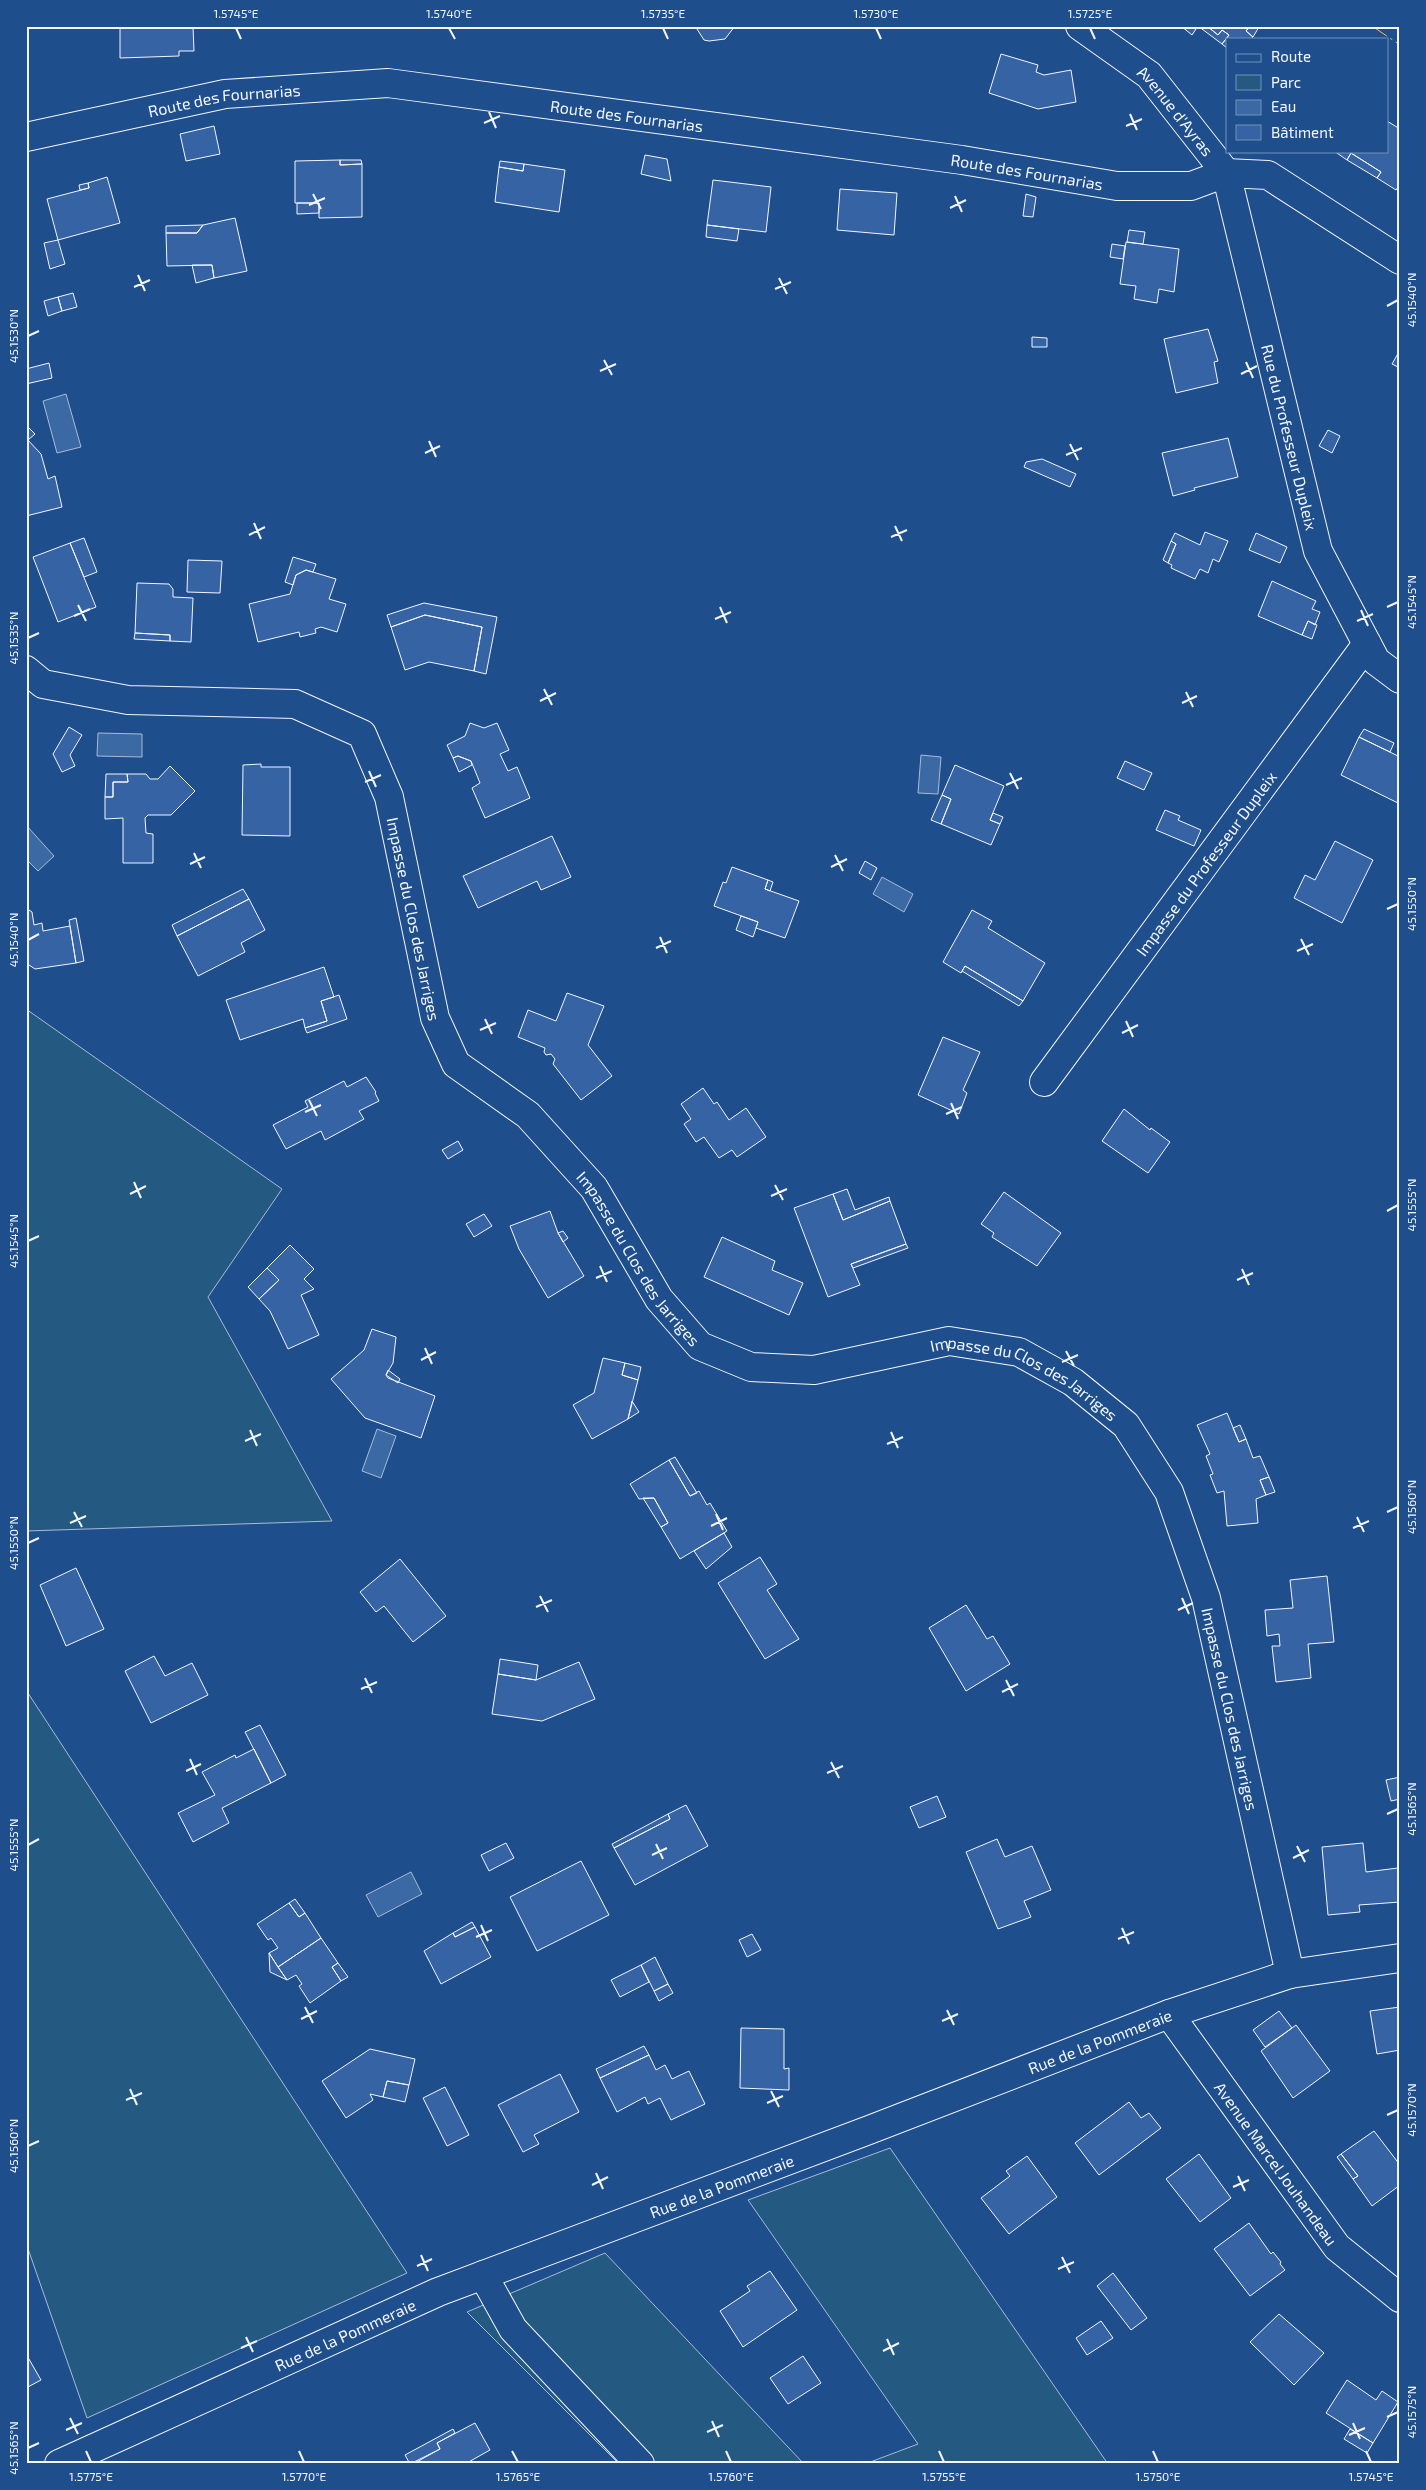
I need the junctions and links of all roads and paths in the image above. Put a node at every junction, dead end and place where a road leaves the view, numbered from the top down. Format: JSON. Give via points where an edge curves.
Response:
{"nodes":[{"id":1,"x":1080,"y":26,"type":"edge"},
{"id":2,"x":26,"y":137,"type":"edge"},
{"id":3,"x":1226,"y":173,"type":"junction"},
{"id":4,"x":1400,"y":260,"type":"edge"},
{"id":5,"x":1367,"y":644,"type":"junction"},
{"id":6,"x":26,"y":670,"type":"edge"},
{"id":7,"x":1400,"y":679,"type":"edge"},
{"id":8,"x":1044,"y":1082,"type":"dead end"},
{"id":9,"x":1400,"y":1958,"type":"edge"},
{"id":10,"x":1290,"y":1974,"type":"junction"},
{"id":11,"x":1169,"y":2014,"type":"junction"},
{"id":12,"x":483,"y":2275,"type":"junction"},
{"id":13,"x":1400,"y":2298,"type":"edge"},
{"id":14,"x":59,"y":2464,"type":"edge"},
{"id":15,"x":640,"y":2464,"type":"edge"}],
"edges":[{"from":1,"to":3,"type":"street","name":"Avenue d'Ayras","via":[[1149,75]]},
{"from":2,"to":3,"type":"street","name":"Route des Fournarias","via":[[225,94],[388,83],[962,160],[1117,186],[1191,186]]},
{"from":3,"to":4,"type":"street","via":[[1268,175]]},
{"from":3,"to":5,"type":"street","name":"Rue du Professeur Dupleix","via":[[1318,551]]},
{"from":5,"to":7,"type":"street","name":"Rue du Professeur Dupleix","via":[[1376,661]]},
{"from":5,"to":8,"type":"street","name":"Impasse du Professeur Dupleix"},
{"from":6,"to":10,"type":"street","name":"Impasse du Clos des Jarriges","via":[[43,684],[128,700],[295,704],[362,734],[389,797],[435,1018],[456,1064],[528,1115],[594,1188],[659,1298],[700,1346],[751,1367],[814,1370],[949,1341],[1019,1352],[1074,1382],[1126,1425],[1169,1492],[1206,1598]]},
{"from":9,"to":10,"type":"street","name":"Rue de la Pommeraie"},
{"from":10,"to":11,"type":"street","name":"Rue de la Pommeraie"},
{"from":11,"to":12,"type":"street","name":"Rue de la Pommeraie"},
{"from":11,"to":13,"type":"street","name":"Avenue Marcel Jouhandeau","via":[[1337,2247]]},
{"from":12,"to":14,"type":"street","name":"Rue de la Pommeraie","via":[[428,2296]]},
{"from":12,"to":15,"type":"street","via":[[513,2330]]}]}
